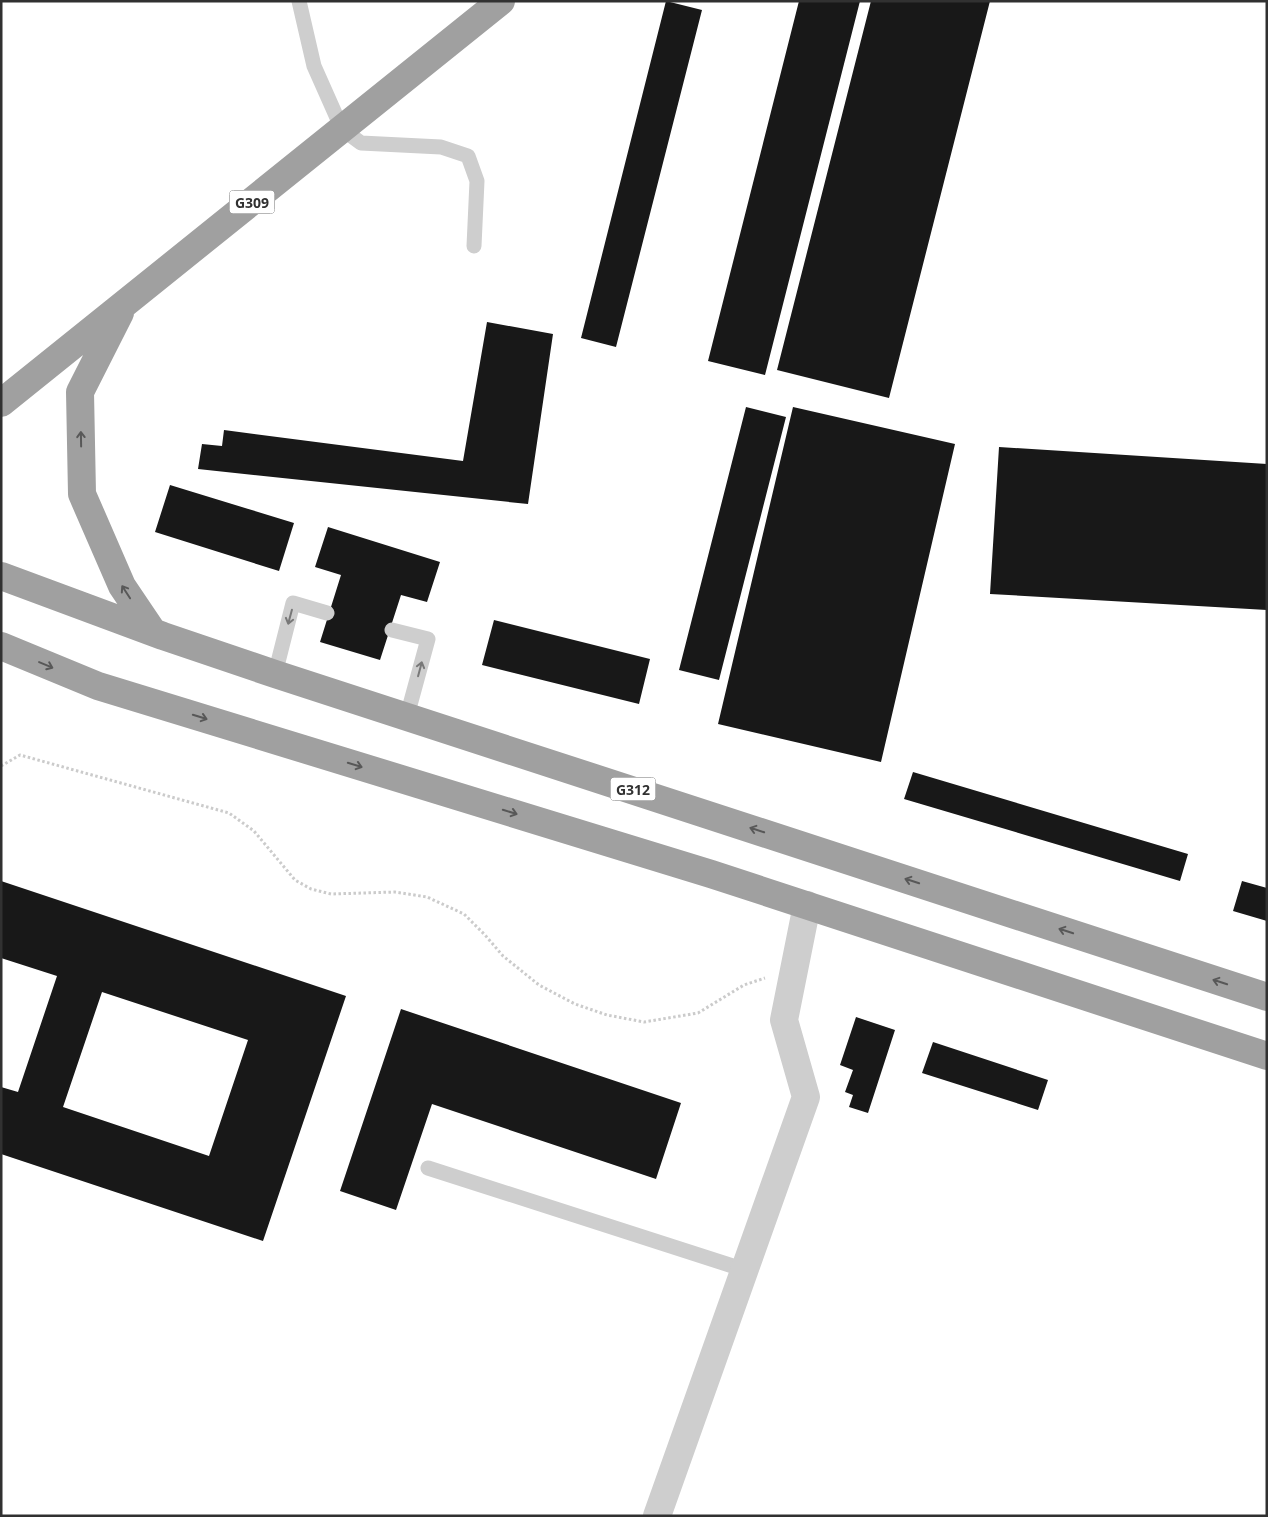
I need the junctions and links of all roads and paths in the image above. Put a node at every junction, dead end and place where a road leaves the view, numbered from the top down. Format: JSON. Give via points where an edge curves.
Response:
{"nodes":[{"id":1,"x":299,"y":1,"type":"edge"},
{"id":2,"x":501,"y":1,"type":"edge"},
{"id":3,"x":342,"y":129,"type":"junction"},
{"id":4,"x":474,"y":246,"type":"dead end"},
{"id":5,"x":124,"y":305,"type":"junction"},
{"id":6,"x":40,"y":372,"type":"junction"},
{"id":7,"x":1,"y":390,"type":"edge"},
{"id":8,"x":1,"y":403,"type":"edge"},
{"id":9,"x":1,"y":576,"type":"edge"},
{"id":10,"x":327,"y":612,"type":"dead end"},
{"id":11,"x":392,"y":630,"type":"dead end"},
{"id":12,"x":153,"y":632,"type":"junction"},
{"id":13,"x":1,"y":646,"type":"edge"},
{"id":14,"x":275,"y":674,"type":"junction"},
{"id":15,"x":407,"y":716,"type":"junction"},
{"id":16,"x":1,"y":766,"type":"edge"},
{"id":17,"x":807,"y":905,"type":"junction"},
{"id":18,"x":794,"y":969,"type":"junction"},
{"id":19,"x":1267,"y":997,"type":"edge"},
{"id":20,"x":1267,"y":1056,"type":"edge"},
{"id":21,"x":428,"y":1168,"type":"dead end"},
{"id":22,"x":745,"y":1270,"type":"junction"},
{"id":23,"x":658,"y":1516,"type":"edge"}],
"edges":[{"from":1,"to":3,"type":"lane","via":[[314,66]]},
{"from":2,"to":3,"type":"highway","number":"G309"},
{"from":3,"to":4,"type":"lane","via":[[360,143],[441,148],[468,156],[477,180]]},
{"from":3,"to":5,"type":"highway","number":"G309"},
{"from":5,"to":6,"type":"highway","number":"G309"},
{"from":12,"to":5,"type":"highway","one_way":true,"via":[[122,586],[82,494],[80,392]]},
{"from":6,"to":7,"type":"highway"},
{"from":6,"to":8,"type":"highway","number":"G309"},
{"from":9,"to":12,"type":"highway","number":"G312"},
{"from":10,"to":14,"type":"lane","one_way":true,"via":[[293,604]]},
{"from":15,"to":11,"type":"lane","one_way":true,"via":[[428,639]]},
{"from":12,"to":14,"type":"highway","number":"G312"},
{"from":13,"to":17,"type":"highway","one_way":true,"via":[[98,686]]},
{"from":14,"to":15,"type":"highway","number":"G312"},
{"from":19,"to":15,"type":"highway","number":"G312","one_way":true},
{"from":16,"to":18,"type":"path","via":[[20,755],[229,813],[254,831],[296,880],[311,889],[330,894],[395,892],[427,897],[464,914],[503,956],[538,985],[607,1016],[644,1022],[698,1013],[744,985]]},
{"from":17,"to":18,"type":"street"},
{"from":17,"to":20,"type":"highway"},
{"from":18,"to":22,"type":"street","via":[[784,1020],[806,1098]]},
{"from":21,"to":22,"type":"lane"},
{"from":22,"to":23,"type":"street"}]}
